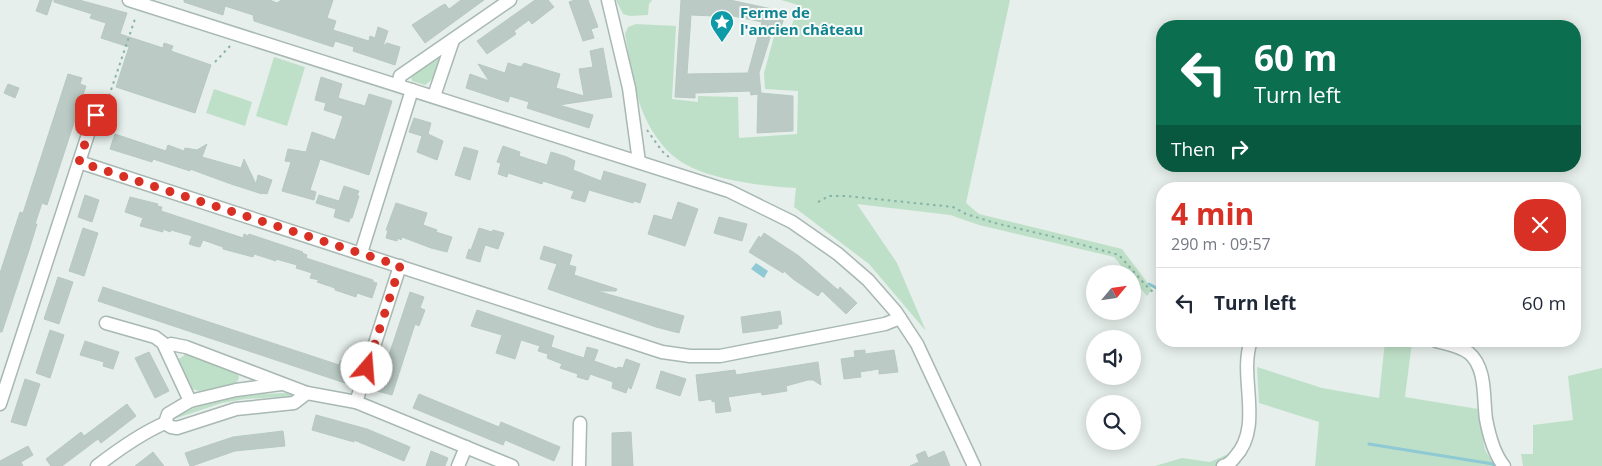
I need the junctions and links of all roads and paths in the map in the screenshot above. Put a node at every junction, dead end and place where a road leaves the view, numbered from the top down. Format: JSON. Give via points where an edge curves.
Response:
{"nodes":[{"id":1,"x":510,"y":0,"type":"edge"},
{"id":2,"x":608,"y":0,"type":"edge"},
{"id":3,"x":135,"y":2,"type":"edge"},
{"id":4,"x":238,"y":35,"type":"junction"},
{"id":5,"x":453,"y":40,"type":"junction"},
{"id":6,"x":215,"y":62,"type":"dead end"},
{"id":7,"x":398,"y":85,"type":"junction"},
{"id":8,"x":412,"y":90,"type":"junction"},
{"id":9,"x":434,"y":96,"type":"junction"},
{"id":10,"x":106,"y":107,"type":"joint"},
{"id":11,"x":645,"y":127,"type":"dead end"},
{"id":12,"x":673,"y":161,"type":"dead end"},
{"id":13,"x":79,"y":162,"type":"junction"},
{"id":14,"x":639,"y":162,"type":"junction"},
{"id":15,"x":818,"y":202,"type":"dead end"},
{"id":16,"x":361,"y":253,"type":"junction"},
{"id":17,"x":400,"y":266,"type":"junction"},
{"id":18,"x":1156,"y":294,"type":"edge"},
{"id":19,"x":900,"y":318,"type":"junction"},
{"id":20,"x":106,"y":323,"type":"dead end"},
{"id":21,"x":1249,"y":347,"type":"edge"},
{"id":22,"x":1457,"y":347,"type":"edge"},
{"id":23,"x":166,"y":348,"type":"junction"},
{"id":24,"x":283,"y":384,"type":"junction"},
{"id":25,"x":307,"y":393,"type":"junction"},
{"id":26,"x":190,"y":401,"type":"junction"},
{"id":27,"x":356,"y":402,"type":"junction"},
{"id":28,"x":0,"y":404,"type":"edge"},
{"id":29,"x":165,"y":423,"type":"junction"},
{"id":30,"x":580,"y":423,"type":"dead end"},
{"id":31,"x":466,"y":447,"type":"junction"},
{"id":32,"x":97,"y":466,"type":"edge"},
{"id":33,"x":458,"y":466,"type":"edge"},
{"id":34,"x":512,"y":466,"type":"edge"},
{"id":35,"x":578,"y":466,"type":"edge"},
{"id":36,"x":974,"y":466,"type":"edge"},
{"id":37,"x":1223,"y":466,"type":"edge"},
{"id":38,"x":1504,"y":466,"type":"edge"}],
"edges":[{"from":1,"to":5,"type":"street"},
{"from":2,"to":14,"type":"street","via":[[628,88]]},
{"from":3,"to":4,"type":"street"},
{"from":3,"to":10,"type":"path"},
{"from":4,"to":6,"type":"path"},
{"from":4,"to":7,"type":"street"},
{"from":5,"to":7,"type":"street","via":[[400,76]]},
{"from":5,"to":9,"type":"street"},
{"from":7,"to":8,"type":"street"},
{"from":8,"to":9,"type":"street"},
{"from":8,"to":16,"type":"street"},
{"from":9,"to":14,"type":"street"},
{"from":10,"to":13,"type":"street","via":[[93,119]]},
{"from":11,"to":12,"type":"path"},
{"from":13,"to":16,"type":"street"},
{"from":13,"to":28,"type":"street"},
{"from":14,"to":19,"type":"street","via":[[729,191],[792,222],[854,266]]},
{"from":15,"to":18,"type":"path","via":[[829,196],[846,196],[953,207],[995,223],[1119,256]]},
{"from":16,"to":17,"type":"street"},
{"from":17,"to":19,"type":"street","via":[[662,352],[690,356],[720,356],[885,324]]},
{"from":17,"to":27,"type":"street"},
{"from":19,"to":36,"type":"street","via":[[917,344]]},
{"from":20,"to":23,"type":"street","via":[[155,337]]},
{"from":21,"to":37,"type":"street","via":[[1250,395],[1245,442],[1237,456]]},
{"from":22,"to":38,"type":"street","via":[[1469,353],[1479,367],[1486,420]]},
{"from":23,"to":24,"type":"street","via":[[171,344],[186,347]]},
{"from":23,"to":26,"type":"street"},
{"from":24,"to":25,"type":"street"},
{"from":24,"to":26,"type":"street","via":[[236,390]]},
{"from":25,"to":27,"type":"street"},
{"from":25,"to":29,"type":"street","via":[[294,403],[236,409],[177,428]]},
{"from":26,"to":29,"type":"street","via":[[168,414]]},
{"from":27,"to":31,"type":"street"},
{"from":29,"to":32,"type":"street","via":[[140,435]]},
{"from":30,"to":35,"type":"street"},
{"from":31,"to":33,"type":"street"},
{"from":31,"to":34,"type":"street"}]}
